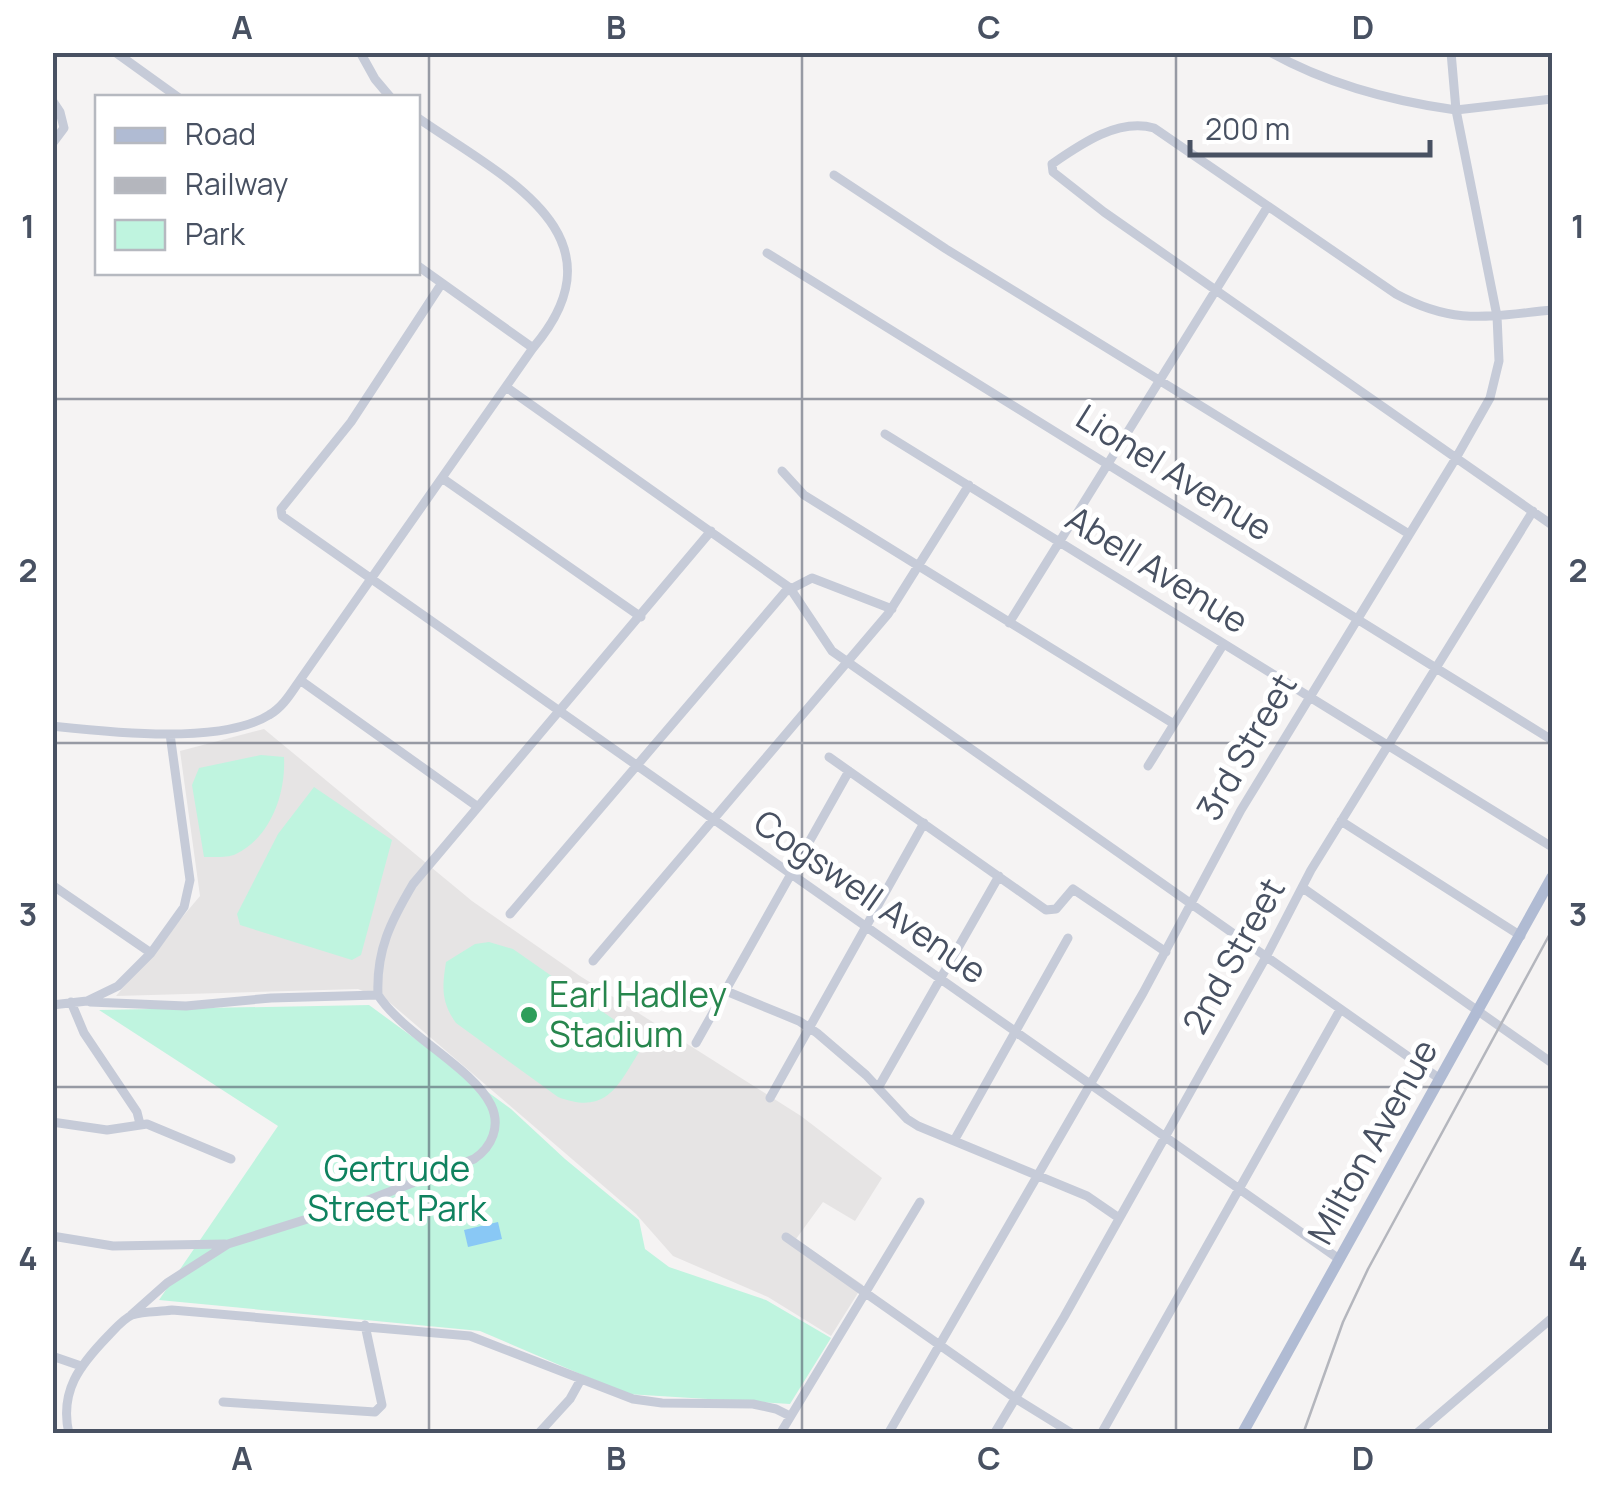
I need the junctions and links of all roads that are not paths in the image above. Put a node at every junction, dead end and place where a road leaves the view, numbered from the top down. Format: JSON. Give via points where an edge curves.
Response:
{"nodes":[{"id":1,"x":116,"y":52,"type":"edge"},
{"id":2,"x":360,"y":52,"type":"edge"},
{"id":3,"x":1270,"y":52,"type":"edge"},
{"id":4,"x":1451,"y":52,"type":"edge"},
{"id":5,"x":175,"y":95,"type":"edge"},
{"id":6,"x":388,"y":95,"type":"edge"},
{"id":7,"x":1552,"y":99,"type":"edge"},
{"id":8,"x":52,"y":100,"type":"edge"},
{"id":9,"x":1456,"y":110,"type":"junction"},
{"id":10,"x":420,"y":119,"type":"edge"},
{"id":11,"x":52,"y":144,"type":"edge"},
{"id":12,"x":834,"y":175,"type":"dead end"},
{"id":13,"x":1268,"y":206,"type":"junction"},
{"id":14,"x":766,"y":253,"type":"dead end"},
{"id":15,"x":420,"y":267,"type":"edge"},
{"id":16,"x":442,"y":283,"type":"junction"},
{"id":17,"x":1215,"y":291,"type":"junction"},
{"id":18,"x":1552,"y":310,"type":"edge"},
{"id":19,"x":1497,"y":316,"type":"junction"},
{"id":20,"x":533,"y":348,"type":"junction"},
{"id":21,"x":1159,"y":381,"type":"junction"},
{"id":22,"x":506,"y":387,"type":"junction"},
{"id":23,"x":885,"y":434,"type":"dead end"},
{"id":24,"x":1456,"y":458,"type":"junction"},
{"id":25,"x":1107,"y":464,"type":"junction"},
{"id":26,"x":782,"y":471,"type":"dead end"},
{"id":27,"x":442,"y":478,"type":"junction"},
{"id":28,"x":969,"y":485,"type":"junction"},
{"id":29,"x":1532,"y":511,"type":"junction"},
{"id":30,"x":1552,"y":525,"type":"edge"},
{"id":31,"x":711,"y":531,"type":"junction"},
{"id":32,"x":1408,"y":534,"type":"junction"},
{"id":33,"x":1059,"y":542,"type":"junction"},
{"id":34,"x":919,"y":567,"type":"junction"},
{"id":35,"x":370,"y":579,"type":"junction"},
{"id":36,"x":790,"y":588,"type":"junction"},
{"id":37,"x":892,"y":608,"type":"junction"},
{"id":38,"x":641,"y":617,"type":"junction"},
{"id":39,"x":1357,"y":618,"type":"junction"},
{"id":40,"x":1009,"y":623,"type":"junction"},
{"id":41,"x":1223,"y":644,"type":"junction"},
{"id":42,"x":847,"y":662,"type":"junction"},
{"id":43,"x":1436,"y":668,"type":"junction"},
{"id":44,"x":300,"y":680,"type":"junction"},
{"id":45,"x":1308,"y":696,"type":"junction"},
{"id":46,"x":559,"y":712,"type":"junction"},
{"id":47,"x":1174,"y":724,"type":"junction"},
{"id":48,"x":52,"y":726,"type":"edge"},
{"id":49,"x":170,"y":734,"type":"junction"},
{"id":50,"x":1552,"y":740,"type":"edge"},
{"id":51,"x":1388,"y":745,"type":"junction"},
{"id":52,"x":829,"y":757,"type":"dead end"},
{"id":53,"x":636,"y":766,"type":"junction"},
{"id":54,"x":1148,"y":766,"type":"dead end"},
{"id":55,"x":849,"y":771,"type":"junction"},
{"id":56,"x":478,"y":807,"type":"junction"},
{"id":57,"x":712,"y":819,"type":"junction"},
{"id":58,"x":1341,"y":821,"type":"junction"},
{"id":59,"x":924,"y":824,"type":"junction"},
{"id":60,"x":1552,"y":847,"type":"edge"},
{"id":61,"x":791,"y":875,"type":"junction"},
{"id":62,"x":999,"y":876,"type":"junction"},
{"id":63,"x":1552,"y":877,"type":"edge"},
{"id":64,"x":52,"y":885,"type":"edge"},
{"id":65,"x":1303,"y":888,"type":"junction"},
{"id":66,"x":1193,"y":905,"type":"junction"},
{"id":67,"x":510,"y":914,"type":"dead end"},
{"id":68,"x":865,"y":927,"type":"junction"},
{"id":69,"x":1521,"y":936,"type":"junction"},
{"id":70,"x":1068,"y":938,"type":"dead end"},
{"id":71,"x":151,"y":952,"type":"junction"},
{"id":72,"x":1166,"y":952,"type":"junction"},
{"id":73,"x":1266,"y":957,"type":"junction"},
{"id":74,"x":593,"y":961,"type":"dead end"},
{"id":75,"x":940,"y":980,"type":"junction"},
{"id":76,"x":726,"y":991,"type":"junction"},
{"id":77,"x":378,"y":995,"type":"junction"},
{"id":78,"x":71,"y":1002,"type":"junction"},
{"id":79,"x":87,"y":1002,"type":"junction"},
{"id":80,"x":52,"y":1004,"type":"edge"},
{"id":81,"x":1340,"y":1010,"type":"junction"},
{"id":82,"x":1478,"y":1011,"type":"junction"},
{"id":83,"x":809,"y":1028,"type":"junction"},
{"id":84,"x":1016,"y":1033,"type":"junction"},
{"id":85,"x":696,"y":1042,"type":"dead end"},
{"id":86,"x":1552,"y":1063,"type":"edge"},
{"id":87,"x":1440,"y":1079,"type":"junction"},
{"id":88,"x":1090,"y":1086,"type":"junction"},
{"id":89,"x":878,"y":1088,"type":"junction"},
{"id":90,"x":770,"y":1098,"type":"dead end"},
{"id":91,"x":52,"y":1122,"type":"edge"},
{"id":92,"x":140,"y":1124,"type":"junction"},
{"id":93,"x":1164,"y":1138,"type":"junction"},
{"id":94,"x":955,"y":1140,"type":"junction"},
{"id":95,"x":231,"y":1158,"type":"dead end"},
{"id":96,"x":1038,"y":1177,"type":"junction"},
{"id":97,"x":1239,"y":1190,"type":"junction"},
{"id":98,"x":920,"y":1202,"type":"dead end"},
{"id":99,"x":1118,"y":1218,"type":"junction"},
{"id":100,"x":52,"y":1236,"type":"edge"},
{"id":101,"x":786,"y":1237,"type":"dead end"},
{"id":102,"x":228,"y":1244,"type":"junction"},
{"id":103,"x":1339,"y":1259,"type":"junction"},
{"id":104,"x":864,"y":1292,"type":"junction"},
{"id":105,"x":130,"y":1316,"type":"junction"},
{"id":106,"x":1552,"y":1318,"type":"edge"},
{"id":107,"x":365,"y":1325,"type":"junction"},
{"id":108,"x":939,"y":1346,"type":"junction"},
{"id":109,"x":52,"y":1356,"type":"edge"},
{"id":110,"x":81,"y":1366,"type":"junction"},
{"id":111,"x":580,"y":1381,"type":"junction"},
{"id":112,"x":1015,"y":1398,"type":"junction"},
{"id":113,"x":223,"y":1402,"type":"dead end"},
{"id":114,"x":790,"y":1416,"type":"junction"},
{"id":115,"x":69,"y":1434,"type":"edge"},
{"id":116,"x":538,"y":1434,"type":"edge"},
{"id":117,"x":780,"y":1434,"type":"edge"},
{"id":118,"x":888,"y":1434,"type":"edge"},
{"id":119,"x":994,"y":1434,"type":"edge"},
{"id":120,"x":1073,"y":1434,"type":"edge"},
{"id":121,"x":1101,"y":1434,"type":"edge"},
{"id":122,"x":1242,"y":1434,"type":"edge"},
{"id":123,"x":1416,"y":1434,"type":"edge"}],
"edges":[{"from":1,"to":5,"type":"street"},
{"from":2,"to":6,"type":"street"},
{"from":3,"to":9,"type":"street","via":[[1327,80]]},
{"from":4,"to":9,"type":"street","name":"3rd Street"},
{"from":7,"to":9,"type":"street"},
{"from":8,"to":11,"type":"street","via":[[64,128]]},
{"from":9,"to":19,"type":"street","name":"3rd Street"},
{"from":10,"to":20,"type":"street","via":[[503,177],[553,222],[566,253],[567,282],[562,308]]},
{"from":12,"to":21,"type":"street"},
{"from":13,"to":17,"type":"street"},
{"from":13,"to":17,"type":"street","via":[[1141,125],[1108,132],[1051,168]]},
{"from":13,"to":19,"type":"street","via":[[1423,309]]},
{"from":14,"to":25,"type":"street","name":"Lionel Avenue"},
{"from":15,"to":16,"type":"street"},
{"from":16,"to":20,"type":"street"},
{"from":16,"to":35,"type":"street","name":"Cogswell Avenue","via":[[376,388],[281,510]]},
{"from":17,"to":21,"type":"street"},
{"from":17,"to":24,"type":"street"},
{"from":18,"to":19,"type":"street"},
{"from":19,"to":24,"type":"street","name":"3rd Street","via":[[1494,384]]},
{"from":20,"to":22,"type":"street"},
{"from":21,"to":25,"type":"street"},
{"from":21,"to":32,"type":"street"},
{"from":22,"to":27,"type":"street"},
{"from":22,"to":31,"type":"street"},
{"from":23,"to":28,"type":"street","name":"Abell Avenue"},
{"from":24,"to":29,"type":"street"},
{"from":24,"to":32,"type":"street","name":"3rd Street"},
{"from":25,"to":33,"type":"street"},
{"from":25,"to":39,"type":"street","name":"Lionel Avenue"},
{"from":26,"to":34,"type":"street","via":[[804,495]]},
{"from":27,"to":35,"type":"street"},
{"from":27,"to":38,"type":"street"},
{"from":28,"to":33,"type":"street","name":"Abell Avenue"},
{"from":28,"to":34,"type":"street"},
{"from":29,"to":30,"type":"street"},
{"from":29,"to":43,"type":"street","name":"2nd Street"},
{"from":31,"to":36,"type":"street"},
{"from":31,"to":38,"type":"street"},
{"from":32,"to":39,"type":"street","name":"3rd Street"},
{"from":33,"to":40,"type":"street"},
{"from":33,"to":41,"type":"street","name":"Abell Avenue"},
{"from":34,"to":37,"type":"street"},
{"from":34,"to":40,"type":"street"},
{"from":35,"to":44,"type":"street"},
{"from":35,"to":46,"type":"street","name":"Cogswell Avenue"},
{"from":36,"to":37,"type":"street","via":[[824,580]]},
{"from":36,"to":42,"type":"street","via":[[832,652]]},
{"from":36,"to":53,"type":"street"},
{"from":37,"to":42,"type":"street"},
{"from":38,"to":46,"type":"street"},
{"from":39,"to":43,"type":"street","name":"Lionel Avenue"},
{"from":39,"to":45,"type":"street","name":"3rd Street"},
{"from":40,"to":47,"type":"street"},
{"from":41,"to":45,"type":"street","name":"Abell Avenue"},
{"from":41,"to":47,"type":"street"},
{"from":42,"to":57,"type":"street"},
{"from":42,"to":66,"type":"street"},
{"from":43,"to":50,"type":"street","name":"Lionel Avenue"},
{"from":43,"to":51,"type":"street","name":"2nd Street"},
{"from":44,"to":49,"type":"street","via":[[272,714],[242,726]]},
{"from":44,"to":56,"type":"street"},
{"from":45,"to":51,"type":"street","name":"Abell Avenue"},
{"from":45,"to":66,"type":"street","name":"3rd Street"},
{"from":46,"to":53,"type":"street","name":"Cogswell Avenue"},
{"from":46,"to":56,"type":"street"},
{"from":47,"to":54,"type":"street"},
{"from":48,"to":49,"type":"street"},
{"from":49,"to":71,"type":"street","via":[[190,880],[184,907]]},
{"from":51,"to":58,"type":"street","name":"2nd Street"},
{"from":51,"to":60,"type":"street","name":"Abell Avenue"},
{"from":52,"to":55,"type":"street"},
{"from":53,"to":57,"type":"street","name":"Cogswell Avenue"},
{"from":53,"to":67,"type":"street"},
{"from":55,"to":59,"type":"street"},
{"from":55,"to":61,"type":"street"},
{"from":56,"to":77,"type":"street","via":[[389,924],[377,967]]},
{"from":57,"to":61,"type":"street","name":"Cogswell Avenue"},
{"from":57,"to":74,"type":"street"},
{"from":58,"to":65,"type":"street","name":"2nd Street"},
{"from":58,"to":69,"type":"street"},
{"from":59,"to":62,"type":"street"},
{"from":59,"to":68,"type":"street"},
{"from":61,"to":68,"type":"street","name":"Cogswell Avenue"},
{"from":61,"to":76,"type":"street"},
{"from":62,"to":72,"type":"street","via":[[1046,910],[1056,909],[1073,888]]},
{"from":62,"to":75,"type":"street"},
{"from":63,"to":69,"type":"main road","name":"Milton Avenue"},
{"from":64,"to":71,"type":"street"},
{"from":65,"to":73,"type":"street","name":"2nd Street"},
{"from":65,"to":82,"type":"street"},
{"from":66,"to":72,"type":"street","name":"3rd Street"},
{"from":66,"to":73,"type":"street"},
{"from":68,"to":75,"type":"street","name":"Cogswell Avenue"},
{"from":68,"to":83,"type":"street"},
{"from":69,"to":82,"type":"main road","name":"Milton Avenue"},
{"from":70,"to":84,"type":"street"},
{"from":71,"to":79,"type":"street","via":[[118,986]]},
{"from":72,"to":88,"type":"street","name":"3rd Street"},
{"from":73,"to":81,"type":"street"},
{"from":73,"to":93,"type":"street","name":"2nd Street"},
{"from":75,"to":84,"type":"street","name":"Cogswell Avenue"},
{"from":75,"to":89,"type":"street"},
{"from":76,"to":83,"type":"street"},
{"from":76,"to":85,"type":"street"},
{"from":77,"to":79,"type":"street","via":[[186,1006]]},
{"from":77,"to":102,"type":"street","via":[[490,1104],[495,1132],[488,1148],[474,1160],[370,1199]]},
{"from":78,"to":79,"type":"street"},
{"from":78,"to":80,"type":"street"},
{"from":78,"to":92,"type":"street"},
{"from":81,"to":87,"type":"street"},
{"from":81,"to":97,"type":"street"},
{"from":82,"to":86,"type":"street"},
{"from":82,"to":87,"type":"main road","name":"Milton Avenue"},
{"from":83,"to":89,"type":"street"},
{"from":83,"to":90,"type":"street"},
{"from":84,"to":88,"type":"street","name":"Cogswell Avenue"},
{"from":84,"to":94,"type":"street"},
{"from":87,"to":103,"type":"main road","name":"Milton Avenue"},
{"from":88,"to":93,"type":"street","name":"Cogswell Avenue"},
{"from":88,"to":96,"type":"street","name":"3rd Street"},
{"from":89,"to":94,"type":"street","via":[[906,1119]]},
{"from":91,"to":92,"type":"street","via":[[107,1130]]},
{"from":92,"to":95,"type":"street"},
{"from":93,"to":97,"type":"street","name":"Cogswell Avenue"},
{"from":93,"to":99,"type":"street","name":"2nd Street"},
{"from":94,"to":96,"type":"street"},
{"from":96,"to":99,"type":"street"},
{"from":96,"to":108,"type":"street","name":"3rd Street"},
{"from":97,"to":103,"type":"street","name":"Cogswell Avenue"},
{"from":97,"to":121,"type":"street"},
{"from":98,"to":104,"type":"street"},
{"from":99,"to":112,"type":"street","name":"2nd Street"},
{"from":100,"to":102,"type":"street","via":[[114,1246]]},
{"from":101,"to":104,"type":"street"},
{"from":102,"to":105,"type":"street"},
{"from":103,"to":122,"type":"main road","name":"Milton Avenue"},
{"from":104,"to":108,"type":"street"},
{"from":104,"to":114,"type":"street"},
{"from":105,"to":107,"type":"street","via":[[186,1311]]},
{"from":105,"to":110,"type":"street"},
{"from":106,"to":123,"type":"street"},
{"from":107,"to":111,"type":"street","via":[[470,1336]]},
{"from":107,"to":113,"type":"street","via":[[382,1405],[375,1412]]},
{"from":108,"to":112,"type":"street"},
{"from":108,"to":118,"type":"street","name":"3rd Street"},
{"from":109,"to":110,"type":"street"},
{"from":110,"to":115,"type":"street","via":[[66,1398]]},
{"from":111,"to":114,"type":"street","via":[[633,1399],[753,1404]]},
{"from":111,"to":116,"type":"street"},
{"from":112,"to":119,"type":"street","name":"2nd Street"},
{"from":112,"to":120,"type":"street"},
{"from":114,"to":117,"type":"street"}]}
